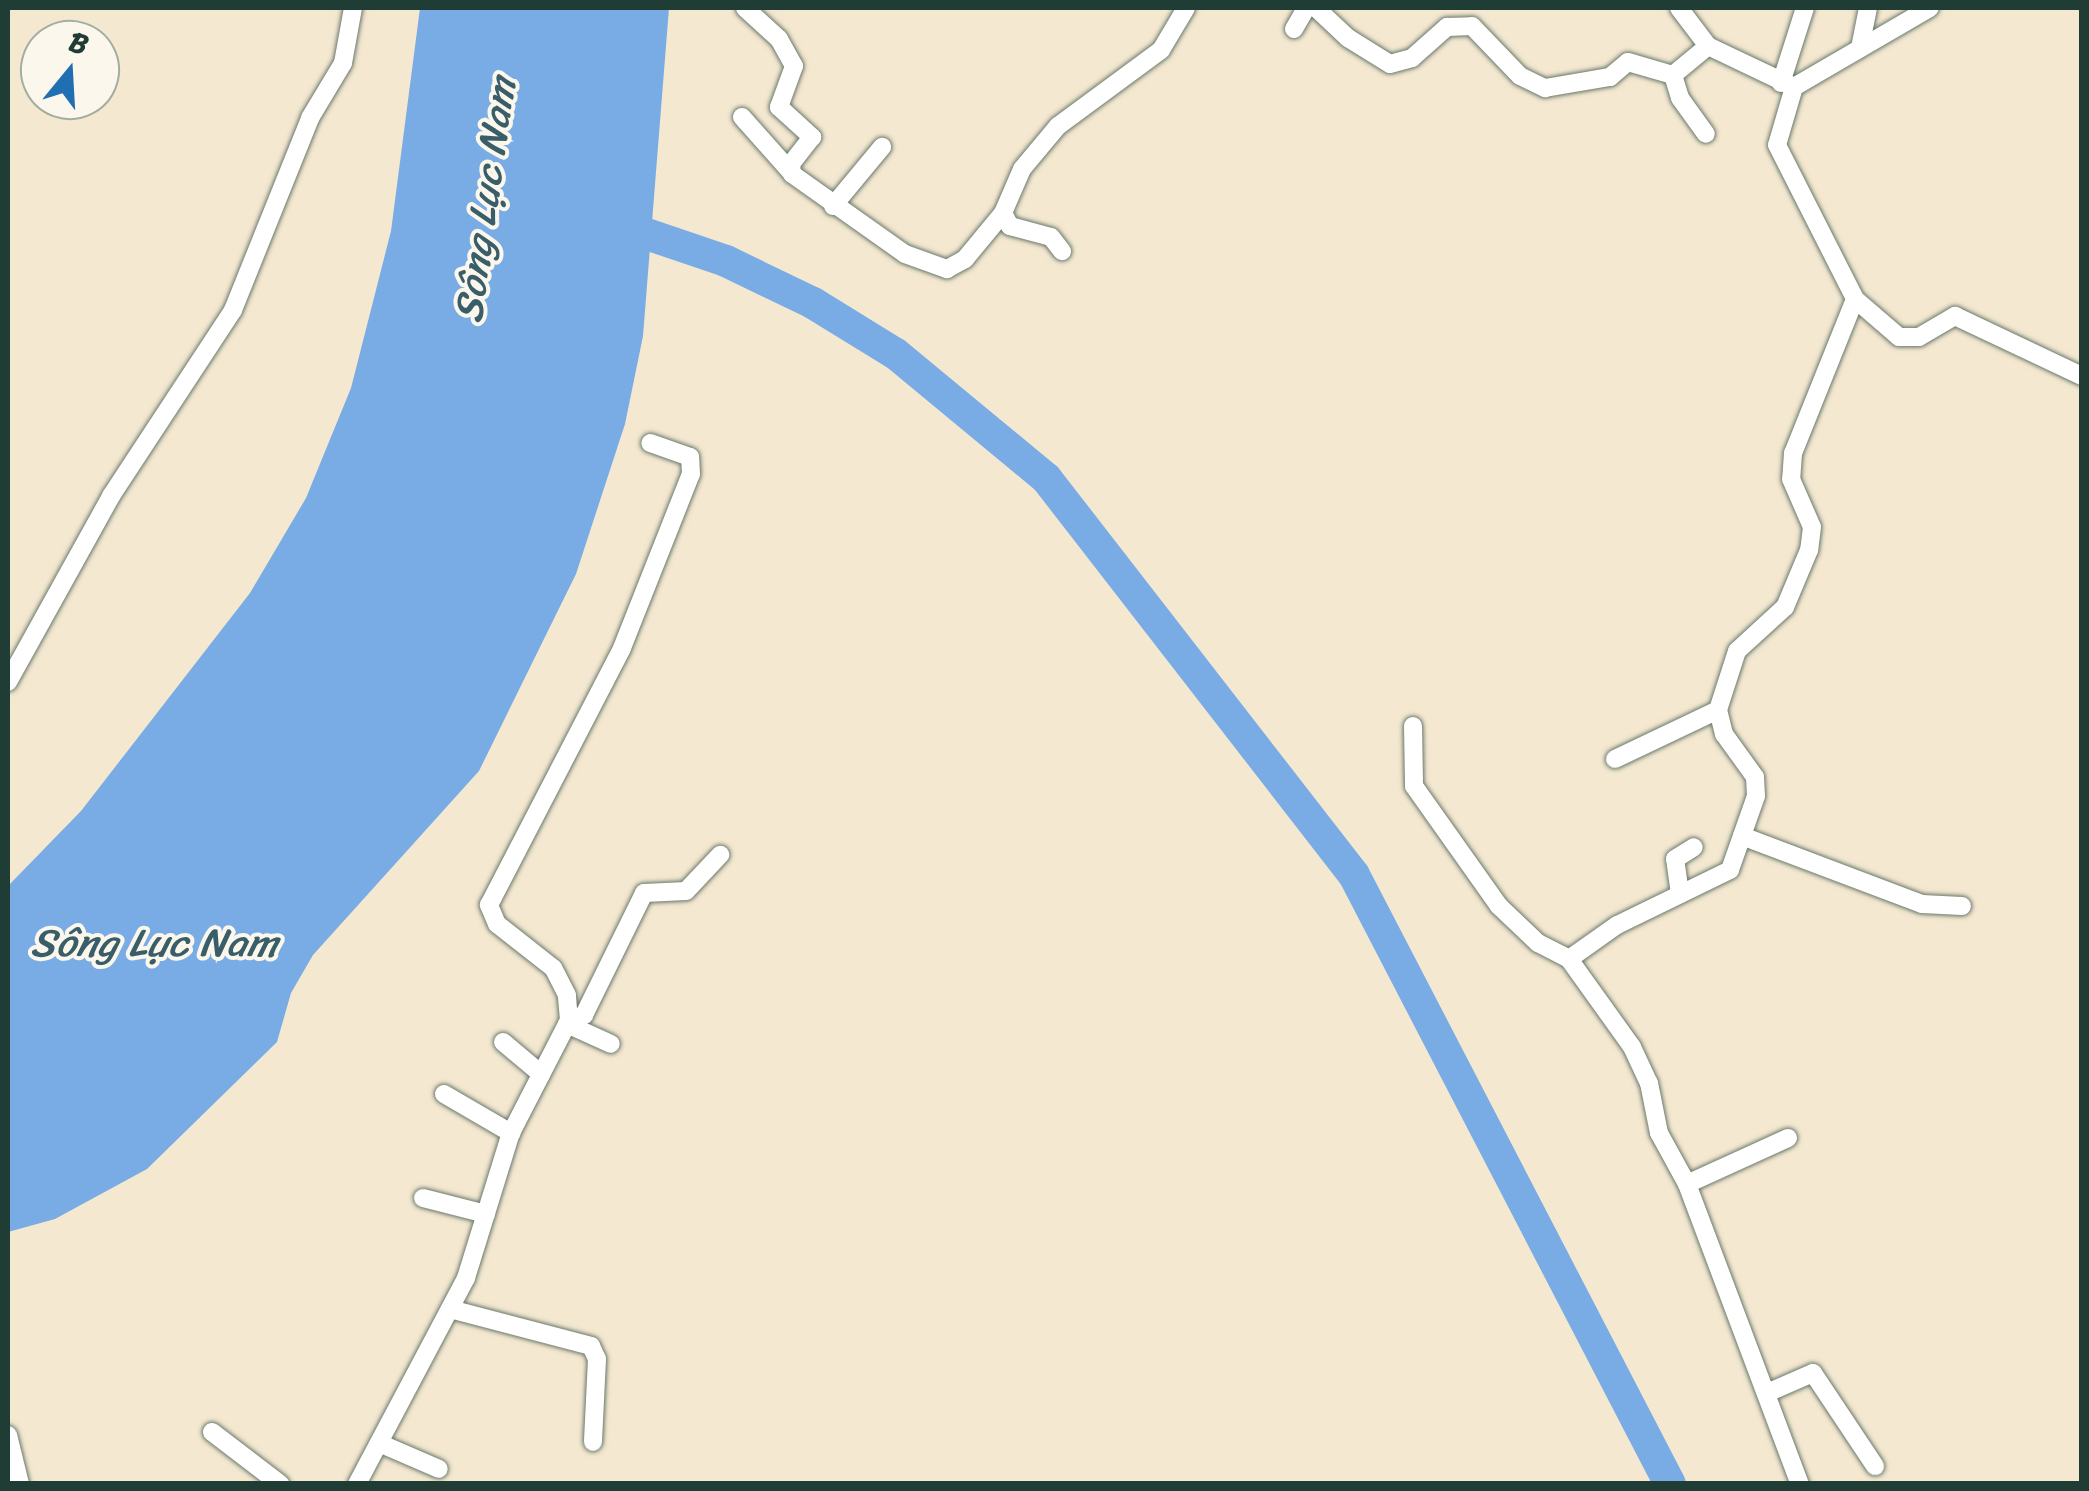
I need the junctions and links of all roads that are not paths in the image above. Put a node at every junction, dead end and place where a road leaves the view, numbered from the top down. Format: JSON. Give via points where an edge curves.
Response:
{"nodes":[{"id":1,"x":353,"y":8,"type":"edge"},
{"id":2,"x":745,"y":8,"type":"edge"},
{"id":3,"x":1186,"y":8,"type":"edge"},
{"id":4,"x":1306,"y":8,"type":"edge"},
{"id":5,"x":1316,"y":8,"type":"edge"},
{"id":6,"x":1443,"y":8,"type":"edge"},
{"id":7,"x":1678,"y":8,"type":"edge"},
{"id":8,"x":1805,"y":8,"type":"edge"},
{"id":9,"x":1868,"y":8,"type":"edge"},
{"id":10,"x":1930,"y":8,"type":"edge"},
{"id":11,"x":1447,"y":27,"type":"junction"},
{"id":12,"x":1294,"y":29,"type":"dead end"},
{"id":13,"x":1708,"y":46,"type":"junction"},
{"id":14,"x":1860,"y":48,"type":"junction"},
{"id":15,"x":1673,"y":76,"type":"junction"},
{"id":16,"x":1788,"y":85,"type":"junction"},
{"id":17,"x":742,"y":116,"type":"dead end"},
{"id":18,"x":1706,"y":134,"type":"dead end"},
{"id":19,"x":882,"y":147,"type":"dead end"},
{"id":20,"x":790,"y":171,"type":"junction"},
{"id":21,"x":833,"y":206,"type":"junction"},
{"id":22,"x":1003,"y":213,"type":"junction"},
{"id":23,"x":1062,"y":251,"type":"dead end"},
{"id":24,"x":1855,"y":300,"type":"junction"},
{"id":25,"x":2082,"y":376,"type":"edge"},
{"id":26,"x":650,"y":443,"type":"dead end"},
{"id":27,"x":8,"y":680,"type":"edge"},
{"id":28,"x":1718,"y":710,"type":"junction"},
{"id":29,"x":1413,"y":726,"type":"dead end"},
{"id":30,"x":1615,"y":759,"type":"dead end"},
{"id":31,"x":1742,"y":836,"type":"junction"},
{"id":32,"x":1694,"y":847,"type":"dead end"},
{"id":33,"x":720,"y":854,"type":"dead end"},
{"id":34,"x":1680,"y":894,"type":"junction"},
{"id":35,"x":1962,"y":906,"type":"dead end"},
{"id":36,"x":1569,"y":959,"type":"junction"},
{"id":37,"x":568,"y":1022,"type":"junction"},
{"id":38,"x":504,"y":1042,"type":"dead end"},
{"id":39,"x":611,"y":1044,"type":"dead end"},
{"id":40,"x":541,"y":1074,"type":"junction"},
{"id":41,"x":444,"y":1094,"type":"dead end"},
{"id":42,"x":510,"y":1133,"type":"junction"},
{"id":43,"x":1788,"y":1138,"type":"dead end"},
{"id":44,"x":1687,"y":1184,"type":"junction"},
{"id":45,"x":423,"y":1198,"type":"dead end"},
{"id":46,"x":486,"y":1214,"type":"junction"},
{"id":47,"x":450,"y":1308,"type":"junction"},
{"id":48,"x":1767,"y":1393,"type":"junction"},
{"id":49,"x":212,"y":1432,"type":"dead end"},
{"id":50,"x":8,"y":1435,"type":"edge"},
{"id":51,"x":594,"y":1442,"type":"dead end"},
{"id":52,"x":378,"y":1444,"type":"junction"},
{"id":53,"x":1874,"y":1466,"type":"dead end"},
{"id":54,"x":440,"y":1469,"type":"dead end"},
{"id":55,"x":20,"y":1484,"type":"edge"},
{"id":56,"x":280,"y":1484,"type":"edge"},
{"id":57,"x":356,"y":1484,"type":"edge"},
{"id":58,"x":1800,"y":1484,"type":"edge"}],
"edges":[{"from":1,"to":27,"type":"street","via":[[343,63],[310,118],[233,310],[111,496]]},
{"from":2,"to":20,"type":"street","via":[[780,39],[794,66],[778,102],[812,137]]},
{"from":3,"to":22,"type":"street","via":[[1161,50],[1058,126],[1022,169]]},
{"from":4,"to":12,"type":"street"},
{"from":5,"to":11,"type":"street","via":[[1390,64],[1412,58]]},
{"from":6,"to":11,"type":"street"},
{"from":7,"to":13,"type":"street"},
{"from":8,"to":16,"type":"street"},
{"from":9,"to":14,"type":"street"},
{"from":10,"to":14,"type":"street","via":[[1888,38]]},
{"from":11,"to":15,"type":"street","via":[[1479,30],[1520,76],[1545,88],[1610,76],[1628,62]]},
{"from":13,"to":15,"type":"street"},
{"from":13,"to":16,"type":"street"},
{"from":14,"to":16,"type":"street"},
{"from":15,"to":18,"type":"street"},
{"from":16,"to":24,"type":"street","via":[[1777,145]]},
{"from":17,"to":20,"type":"street"},
{"from":19,"to":21,"type":"street"},
{"from":20,"to":21,"type":"street"},
{"from":21,"to":22,"type":"street","via":[[905,254],[947,269],[965,259]]},
{"from":22,"to":23,"type":"street","via":[[1010,226],[1051,236]]},
{"from":24,"to":25,"type":"street","via":[[1900,336],[1919,336],[1955,316]]},
{"from":24,"to":28,"type":"street","via":[[1793,453],[1791,478],[1812,527],[1810,550],[1786,607],[1737,651]]},
{"from":26,"to":37,"type":"street","via":[[690,457],[691,474],[622,648],[489,905],[497,924],[553,968],[567,995]]},
{"from":28,"to":30,"type":"street"},
{"from":28,"to":31,"type":"street","via":[[1724,734],[1758,785]]},
{"from":29,"to":36,"type":"street","via":[[1414,786],[1499,906],[1538,943]]},
{"from":31,"to":34,"type":"street","via":[[1730,870]]},
{"from":31,"to":35,"type":"street","via":[[1922,904]]},
{"from":32,"to":34,"type":"street","via":[[1675,859]]},
{"from":33,"to":37,"type":"street","via":[[686,891],[644,893],[584,1015]]},
{"from":34,"to":36,"type":"street"},
{"from":36,"to":44,"type":"street","via":[[1632,1047],[1650,1084],[1659,1133]]},
{"from":37,"to":39,"type":"street"},
{"from":37,"to":40,"type":"street"},
{"from":38,"to":40,"type":"street"},
{"from":40,"to":42,"type":"street"},
{"from":41,"to":42,"type":"street"},
{"from":42,"to":46,"type":"street"},
{"from":43,"to":44,"type":"street"},
{"from":44,"to":48,"type":"street"},
{"from":45,"to":46,"type":"street"},
{"from":46,"to":47,"type":"street"},
{"from":47,"to":51,"type":"street","via":[[592,1346]]},
{"from":47,"to":52,"type":"street"},
{"from":48,"to":53,"type":"street","via":[[1813,1374]]},
{"from":48,"to":58,"type":"street"},
{"from":49,"to":56,"type":"street"},
{"from":50,"to":55,"type":"street"},
{"from":52,"to":54,"type":"street"},
{"from":52,"to":57,"type":"street"}]}
